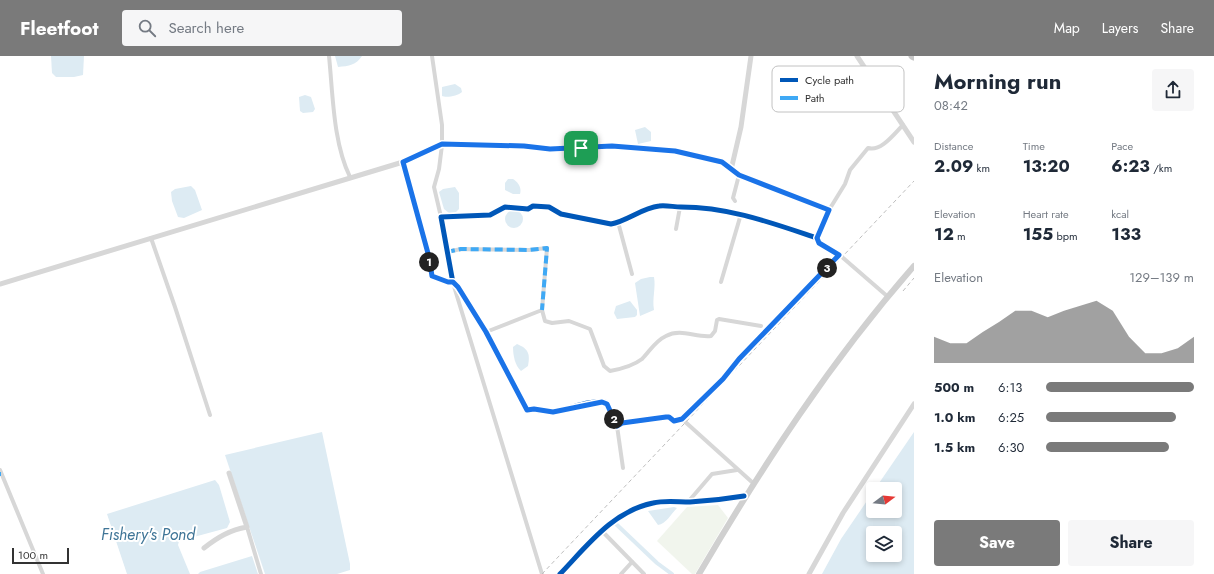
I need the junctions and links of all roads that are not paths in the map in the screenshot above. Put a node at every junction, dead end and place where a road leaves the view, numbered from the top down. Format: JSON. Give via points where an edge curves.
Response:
{"nodes":[{"id":1,"x":329,"y":56,"type":"edge"},
{"id":2,"x":432,"y":56,"type":"edge"},
{"id":3,"x":751,"y":56,"type":"edge"},
{"id":4,"x":858,"y":56,"type":"edge"},
{"id":5,"x":865,"y":66,"type":"edge"},
{"id":6,"x":895,"y":112,"type":"edge"},
{"id":7,"x":903,"y":125,"type":"junction"},
{"id":8,"x":914,"y":142,"type":"edge"},
{"id":9,"x":442,"y":144,"type":"junction"},
{"id":10,"x":403,"y":162,"type":"junction"},
{"id":11,"x":731,"y":170,"type":"junction"},
{"id":12,"x":739,"y":175,"type":"junction"},
{"id":13,"x":350,"y":177,"type":"junction"},
{"id":14,"x":735,"y":201,"type":"dead end"},
{"id":15,"x":680,"y":207,"type":"junction"},
{"id":16,"x":829,"y":210,"type":"junction"},
{"id":17,"x":741,"y":214,"type":"junction"},
{"id":18,"x":441,"y":217,"type":"junction"},
{"id":19,"x":618,"y":222,"type":"junction"},
{"id":20,"x":676,"y":229,"type":"dead end"},
{"id":21,"x":151,"y":238,"type":"junction"},
{"id":22,"x":817,"y":238,"type":"junction"},
{"id":23,"x":447,"y":252,"type":"junction"},
{"id":24,"x":839,"y":255,"type":"junction"},
{"id":25,"x":914,"y":266,"type":"edge"},
{"id":26,"x":632,"y":274,"type":"dead end"},
{"id":27,"x":453,"y":282,"type":"junction"},
{"id":28,"x":722,"y":282,"type":"dead end"},
{"id":29,"x":0,"y":284,"type":"edge"},
{"id":30,"x":887,"y":296,"type":"junction"},
{"id":31,"x":542,"y":310,"type":"junction"},
{"id":32,"x":762,"y":326,"type":"dead end"},
{"id":33,"x":486,"y":332,"type":"junction"},
{"id":34,"x":914,"y":404,"type":"edge"},
{"id":35,"x":210,"y":415,"type":"dead end"},
{"id":36,"x":682,"y":419,"type":"junction"},
{"id":37,"x":617,"y":426,"type":"junction"},
{"id":38,"x":623,"y":468,"type":"dead end"},
{"id":39,"x":737,"y":470,"type":"junction"},
{"id":40,"x":0,"y":473,"type":"edge"},
{"id":41,"x":229,"y":473,"type":"dead end"},
{"id":42,"x":753,"y":483,"type":"junction"},
{"id":43,"x":744,"y":496,"type":"junction"},
{"id":44,"x":688,"y":502,"type":"junction"},
{"id":45,"x":247,"y":527,"type":"junction"},
{"id":46,"x":602,"y":531,"type":"junction"},
{"id":47,"x":204,"y":548,"type":"dead end"},
{"id":48,"x":632,"y":562,"type":"junction"},
{"id":49,"x":43,"y":574,"type":"edge"},
{"id":50,"x":261,"y":574,"type":"edge"},
{"id":51,"x":542,"y":574,"type":"edge"},
{"id":52,"x":560,"y":574,"type":"edge"},
{"id":53,"x":621,"y":574,"type":"edge"},
{"id":54,"x":644,"y":574,"type":"edge"},
{"id":55,"x":699,"y":574,"type":"edge"},
{"id":56,"x":809,"y":574,"type":"edge"}],
"edges":[{"from":1,"to":13,"type":"street","via":[[337,137],[344,166]]},
{"from":2,"to":9,"type":"street","via":[[442,125]]},
{"from":3,"to":11,"type":"street","via":[[741,127]]},
{"from":4,"to":5,"type":"street"},
{"from":6,"to":7,"type":"street"},
{"from":7,"to":8,"type":"street"},
{"from":7,"to":16,"type":"street","via":[[879,148],[868,148],[850,170],[845,184]]},
{"from":9,"to":10,"type":"street"},
{"from":9,"to":11,"type":"street","via":[[550,149],[612,146],[675,151],[722,162]]},
{"from":9,"to":18,"type":"street","via":[[434,187]]},
{"from":10,"to":13,"type":"street"},
{"from":10,"to":27,"type":"street","via":[[432,276]]},
{"from":11,"to":12,"type":"street"},
{"from":12,"to":14,"type":"street","via":[[733,198]]},
{"from":12,"to":16,"type":"street"},
{"from":13,"to":21,"type":"street"},
{"from":15,"to":17,"type":"street"},
{"from":15,"to":19,"type":"street","via":[[658,206]]},
{"from":15,"to":20,"type":"street"},
{"from":16,"to":22,"type":"street"},
{"from":17,"to":22,"type":"street"},
{"from":17,"to":28,"type":"street"},
{"from":18,"to":19,"type":"street","via":[[483,216],[505,207],[528,210],[533,206],[549,207],[561,214],[610,224]]},
{"from":18,"to":23,"type":"street"},
{"from":19,"to":26,"type":"street"},
{"from":21,"to":29,"type":"street"},
{"from":21,"to":35,"type":"street"},
{"from":22,"to":24,"type":"street","via":[[819,243]]},
{"from":23,"to":27,"type":"street"},
{"from":23,"to":31,"type":"street","via":[[461,249],[547,248]]},
{"from":24,"to":30,"type":"street"},
{"from":24,"to":36,"type":"street"},
{"from":25,"to":30,"type":"main road"},
{"from":27,"to":33,"type":"street"},
{"from":27,"to":51,"type":"street"},
{"from":30,"to":42,"type":"main road","via":[[804,405]]},
{"from":31,"to":32,"type":"street","via":[[545,321],[569,321],[590,329],[604,366],[610,371],[636,363],[655,343],[676,332],[711,336],[717,320],[720,319]]},
{"from":31,"to":33,"type":"street"},
{"from":33,"to":37,"type":"street","via":[[527,410],[553,412],[604,402]]},
{"from":34,"to":56,"type":"street","via":[[844,513]]},
{"from":36,"to":37,"type":"street","via":[[674,421],[666,417],[622,423]]},
{"from":36,"to":39,"type":"street"},
{"from":37,"to":38,"type":"street"},
{"from":39,"to":42,"type":"street"},
{"from":39,"to":44,"type":"street","via":[[712,474]]},
{"from":40,"to":49,"type":"street"},
{"from":41,"to":45,"type":"street"},
{"from":42,"to":43,"type":"main road"},
{"from":43,"to":44,"type":"street"},
{"from":43,"to":55,"type":"main road"},
{"from":44,"to":46,"type":"street","via":[[648,504],[622,515]]},
{"from":45,"to":47,"type":"street","via":[[220,536]]},
{"from":45,"to":50,"type":"street"},
{"from":46,"to":48,"type":"street"},
{"from":46,"to":52,"type":"street"},
{"from":48,"to":53,"type":"street"},
{"from":48,"to":54,"type":"street"}]}
